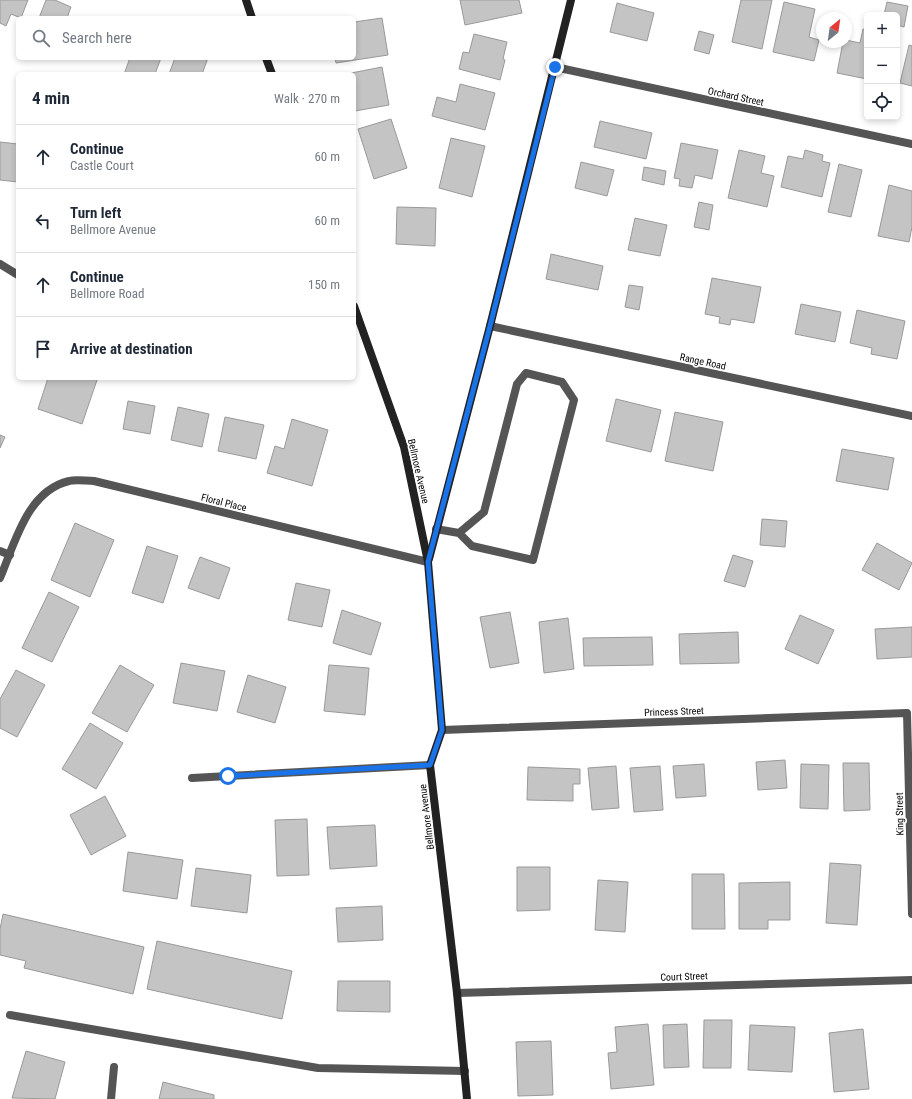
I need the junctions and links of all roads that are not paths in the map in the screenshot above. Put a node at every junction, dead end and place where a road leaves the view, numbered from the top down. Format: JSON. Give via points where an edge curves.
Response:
{"nodes":[{"id":1,"x":246,"y":0,"type":"edge"},
{"id":2,"x":572,"y":0,"type":"edge"},
{"id":3,"x":251,"y":16,"type":"edge"},
{"id":4,"x":267,"y":60,"type":"edge"},
{"id":5,"x":555,"y":67,"type":"junction"},
{"id":6,"x":271,"y":72,"type":"edge"},
{"id":7,"x":912,"y":144,"type":"edge"},
{"id":8,"x":0,"y":264,"type":"edge"},
{"id":9,"x":16,"y":274,"type":"edge"},
{"id":10,"x":356,"y":312,"type":"edge"},
{"id":11,"x":490,"y":326,"type":"junction"},
{"id":12,"x":912,"y":416,"type":"edge"},
{"id":13,"x":436,"y":529,"type":"junction"},
{"id":14,"x":459,"y":533,"type":"junction"},
{"id":15,"x":0,"y":551,"type":"edge"},
{"id":16,"x":10,"y":555,"type":"junction"},
{"id":17,"x":428,"y":562,"type":"junction"},
{"id":18,"x":0,"y":578,"type":"edge"},
{"id":19,"x":907,"y":713,"type":"joint"},
{"id":20,"x":442,"y":730,"type":"junction"},
{"id":21,"x":430,"y":765,"type":"junction"},
{"id":22,"x":192,"y":778,"type":"dead end"},
{"id":23,"x":912,"y":914,"type":"edge"},
{"id":24,"x":912,"y":980,"type":"edge"},
{"id":25,"x":457,"y":993,"type":"junction"},
{"id":26,"x":10,"y":1015,"type":"dead end"},
{"id":27,"x":114,"y":1067,"type":"dead end"},
{"id":28,"x":465,"y":1071,"type":"junction"},
{"id":29,"x":111,"y":1099,"type":"edge"},
{"id":30,"x":468,"y":1099,"type":"edge"}],
"edges":[{"from":1,"to":3,"type":"main road"},
{"from":2,"to":5,"type":"main road"},
{"from":4,"to":6,"type":"main road"},
{"from":5,"to":7,"type":"street","name":"Orchard Street"},
{"from":5,"to":11,"type":"main road"},
{"from":8,"to":9,"type":"street"},
{"from":10,"to":17,"type":"main road","name":"Bellmore Avenue","via":[[404,447]]},
{"from":11,"to":12,"type":"street","name":"Range Road"},
{"from":11,"to":13,"type":"main road"},
{"from":13,"to":14,"type":"street"},
{"from":13,"to":17,"type":"main road"},
{"from":14,"to":14,"type":"street","via":[[472,546],[532,560],[574,400],[562,382],[526,373],[517,384],[484,512]]},
{"from":15,"to":16,"type":"street"},
{"from":16,"to":17,"type":"street","name":"Floral Place","via":[[27,515],[36,503],[53,488],[70,480],[94,481]]},
{"from":16,"to":18,"type":"street","name":"Floral Place"},
{"from":17,"to":20,"type":"main road","name":"Bellmore Avenue"},
{"from":19,"to":20,"type":"street","name":"Princess Street"},
{"from":19,"to":23,"type":"street","name":"King Street"},
{"from":20,"to":21,"type":"main road","name":"Bellmore Avenue"},
{"from":21,"to":22,"type":"street"},
{"from":21,"to":25,"type":"main road","name":"Bellmore Avenue"},
{"from":24,"to":25,"type":"street","name":"Court Street"},
{"from":25,"to":28,"type":"main road","name":"Bellmore Avenue"},
{"from":26,"to":28,"type":"street","via":[[318,1068]]},
{"from":27,"to":29,"type":"street"},
{"from":28,"to":30,"type":"main road","name":"Bellmore Avenue"}]}
